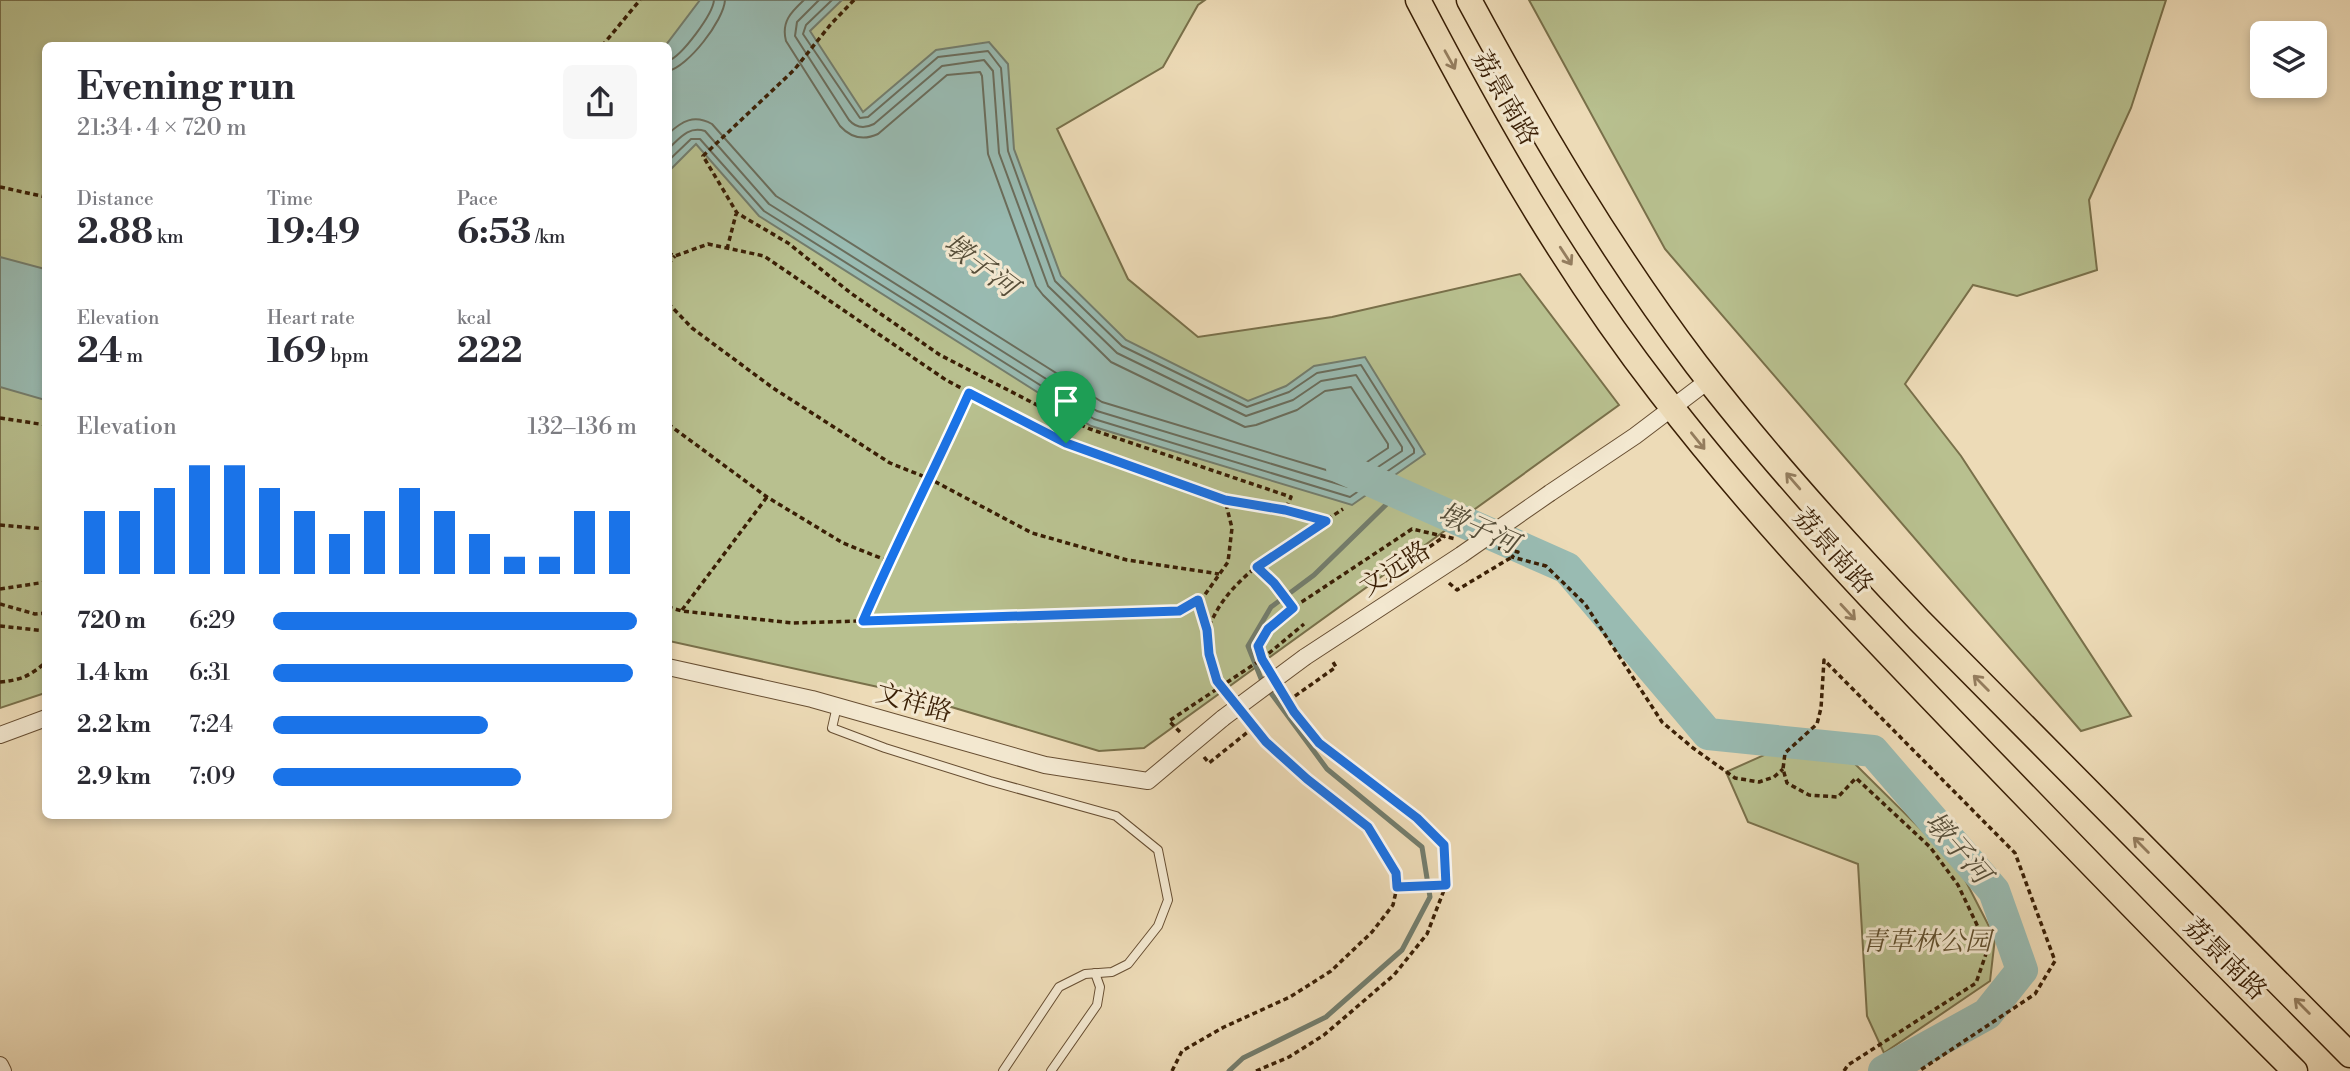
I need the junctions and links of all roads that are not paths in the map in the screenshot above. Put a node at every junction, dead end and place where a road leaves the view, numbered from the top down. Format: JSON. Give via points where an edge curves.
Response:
{"nodes":[{"id":1,"x":1418,"y":0,"type":"edge"},
{"id":2,"x":1469,"y":0,"type":"edge"},
{"id":3,"x":1709,"y":380,"type":"junction"},
{"id":4,"x":1673,"y":409,"type":"junction"},
{"id":5,"x":672,"y":668,"type":"edge"},
{"id":6,"x":837,"y":706,"type":"junction"},
{"id":7,"x":42,"y":719,"type":"edge"},
{"id":8,"x":0,"y":735,"type":"edge"},
{"id":9,"x":1148,"y":781,"type":"joint"},
{"id":10,"x":1095,"y":973,"type":"junction"},
{"id":11,"x":2350,"y":1055,"type":"edge"},
{"id":12,"x":0,"y":1065,"type":"edge"},
{"id":13,"x":2,"y":1071,"type":"edge"},
{"id":14,"x":1003,"y":1071,"type":"edge"},
{"id":15,"x":1051,"y":1071,"type":"edge"},
{"id":16,"x":2295,"y":1071,"type":"edge"}],
"edges":[{"from":1,"to":4,"type":"main road","name":"荔景南路","one_way":true,"via":[[1503,156],[1606,318]]},
{"from":2,"to":3,"type":"main road","name":"荔景南路","via":[[1549,143],[1644,293]]},
{"from":3,"to":4,"type":"street","name":"文远路"},
{"from":11,"to":3,"type":"main road","name":"荔景南路","one_way":true,"via":[[1919,620],[1808,499]]},
{"from":4,"to":9,"type":"street","name":"文远路","bridge":true,"via":[[1550,493],[1459,547],[1223,718]]},
{"from":4,"to":16,"type":"main road","name":"荔景南路","one_way":true,"via":[[1826,589]]},
{"from":5,"to":6,"type":"street","name":"文祥路"},
{"from":6,"to":9,"type":"street","name":"文祥路","via":[[1045,765]]},
{"from":6,"to":10,"type":"lane","via":[[832,728],[977,777],[1116,816],[1158,850],[1168,900],[1158,926],[1128,964],[1112,972]]},
{"from":7,"to":8,"type":"street"},
{"from":10,"to":14,"type":"lane","via":[[1059,987]]},
{"from":10,"to":15,"type":"lane","via":[[1100,987],[1097,1005]]},
{"from":12,"to":13,"type":"street"}]}
